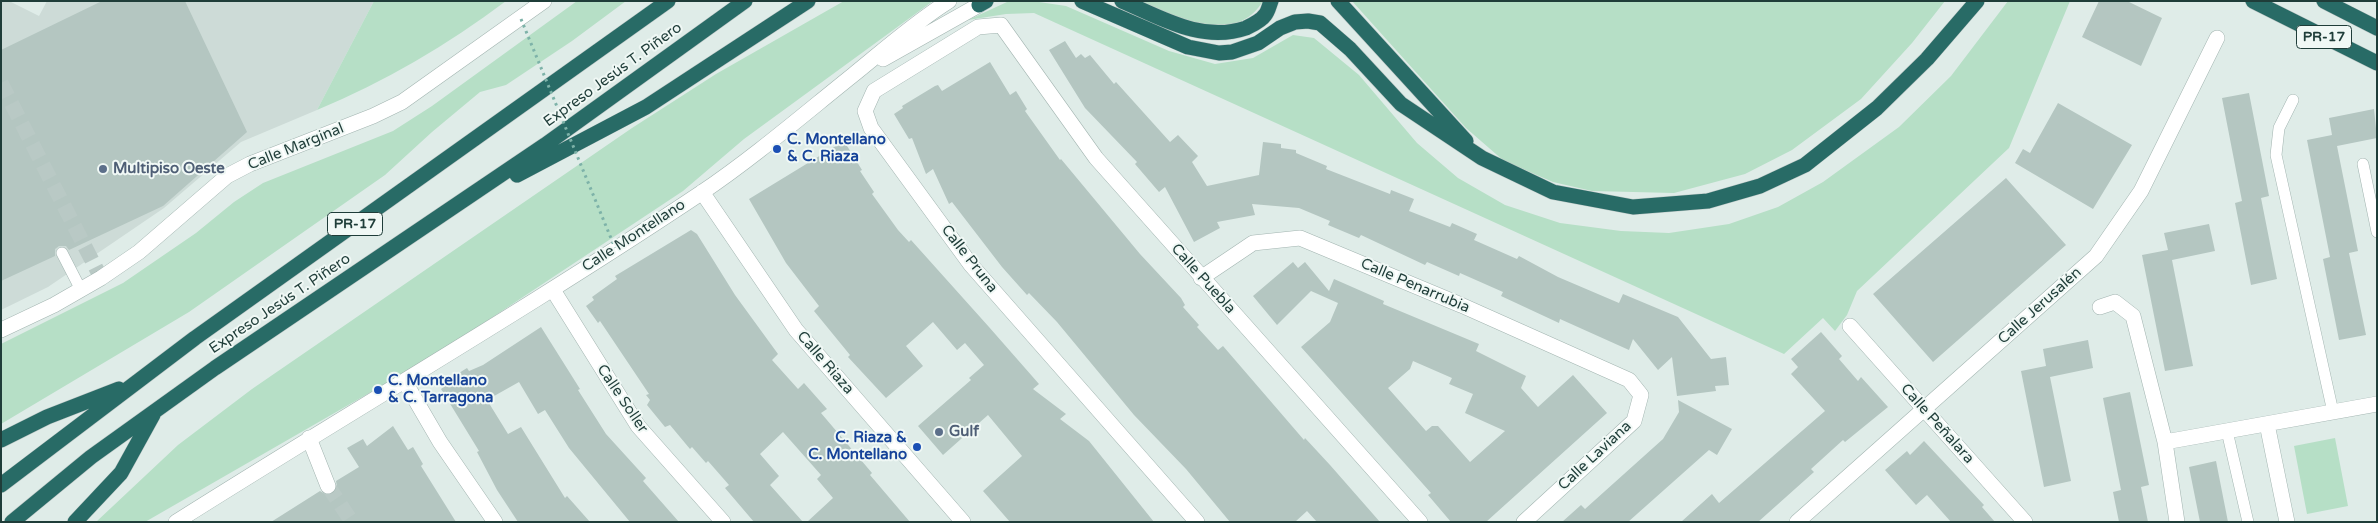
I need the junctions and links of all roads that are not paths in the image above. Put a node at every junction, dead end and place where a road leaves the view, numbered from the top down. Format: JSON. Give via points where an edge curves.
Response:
{"nodes":[{"id":1,"x":544,"y":1,"type":"edge"},
{"id":2,"x":668,"y":1,"type":"edge"},
{"id":3,"x":745,"y":1,"type":"edge"},
{"id":4,"x":808,"y":1,"type":"edge"},
{"id":5,"x":949,"y":1,"type":"edge"},
{"id":6,"x":1082,"y":1,"type":"edge"},
{"id":7,"x":1122,"y":1,"type":"edge"},
{"id":8,"x":1271,"y":1,"type":"edge"},
{"id":9,"x":1338,"y":1,"type":"edge"},
{"id":10,"x":2248,"y":1,"type":"edge"},
{"id":11,"x":2254,"y":1,"type":"edge"},
{"id":12,"x":2324,"y":1,"type":"edge"},
{"id":13,"x":982,"y":3,"type":"edge"},
{"id":14,"x":1976,"y":4,"type":"edge"},
{"id":15,"x":2272,"y":10,"type":"junction"},
{"id":16,"x":1001,"y":25,"type":"joint"},
{"id":17,"x":2377,"y":28,"type":"edge"},
{"id":18,"x":2218,"y":38,"type":"dead end"},
{"id":19,"x":2377,"y":63,"type":"edge"},
{"id":20,"x":853,"y":75,"type":"junction"},
{"id":21,"x":2293,"y":100,"type":"dead end"},
{"id":22,"x":1482,"y":158,"type":"junction"},
{"id":23,"x":2363,"y":164,"type":"dead end"},
{"id":24,"x":702,"y":192,"type":"junction"},
{"id":25,"x":454,"y":208,"type":"junction"},
{"id":26,"x":2377,"y":232,"type":"edge"},
{"id":27,"x":62,"y":253,"type":"dead end"},
{"id":28,"x":1201,"y":278,"type":"junction"},
{"id":29,"x":80,"y":290,"type":"junction"},
{"id":30,"x":553,"y":290,"type":"junction"},
{"id":31,"x":2100,"y":307,"type":"dead end"},
{"id":32,"x":1850,"y":326,"type":"dead end"},
{"id":33,"x":1,"y":330,"type":"edge"},
{"id":34,"x":1629,"y":380,"type":"joint"},
{"id":35,"x":137,"y":382,"type":"junction"},
{"id":36,"x":405,"y":382,"type":"junction"},
{"id":37,"x":2377,"y":404,"type":"edge"},
{"id":38,"x":1924,"y":409,"type":"junction"},
{"id":39,"x":155,"y":411,"type":"junction"},
{"id":40,"x":2333,"y":412,"type":"junction"},
{"id":41,"x":2267,"y":424,"type":"junction"},
{"id":42,"x":2227,"y":431,"type":"junction"},
{"id":43,"x":309,"y":438,"type":"junction"},
{"id":44,"x":1,"y":440,"type":"edge"},
{"id":45,"x":2165,"y":442,"type":"junction"},
{"id":46,"x":1,"y":484,"type":"edge"},
{"id":47,"x":328,"y":486,"type":"tunnel mouth"},
{"id":48,"x":12,"y":522,"type":"edge"},
{"id":49,"x":75,"y":522,"type":"edge"},
{"id":50,"x":176,"y":522,"type":"edge"},
{"id":51,"x":496,"y":522,"type":"edge"},
{"id":52,"x":723,"y":522,"type":"edge"},
{"id":53,"x":963,"y":522,"type":"edge"},
{"id":54,"x":1197,"y":522,"type":"edge"},
{"id":55,"x":1420,"y":522,"type":"edge"},
{"id":56,"x":1524,"y":522,"type":"edge"},
{"id":57,"x":1797,"y":522,"type":"edge"},
{"id":58,"x":2026,"y":522,"type":"edge"},
{"id":59,"x":2177,"y":522,"type":"edge"},
{"id":60,"x":2248,"y":522,"type":"edge"},
{"id":61,"x":2287,"y":522,"type":"edge"}],
"edges":[{"from":1,"to":29,"type":"street","name":"Calle Marginal","via":[[402,102],[227,176],[139,252]]},
{"from":2,"to":35,"type":"highway","name":"Expreso Jesús T. Piñero","number":"PR-17"},
{"from":3,"to":25,"type":"highway","name":"Expreso Jesús T. Piñero","number":"PR-17"},
{"from":4,"to":25,"type":"highway","via":[[646,107]]},
{"from":5,"to":20,"type":"street","name":"Calle Montellano","via":[[919,20]]},
{"from":6,"to":22,"type":"highway","via":[[1188,47],[1219,53],[1258,43],[1295,22],[1320,23],[1350,49],[1401,104]]},
{"from":7,"to":8,"type":"highway","via":[[1192,30],[1214,34],[1253,25],[1265,16]]},
{"from":9,"to":22,"type":"highway"},
{"from":10,"to":15,"type":"highway"},
{"from":11,"to":15,"type":"highway","number":"PR-17"},
{"from":12,"to":17,"type":"highway","number":"PR-17"},
{"from":13,"to":20,"type":"street","name":"Calle Montellano"},
{"from":14,"to":22,"type":"highway","via":[[1877,108],[1805,165],[1760,186],[1708,201],[1633,208],[1553,192]]},
{"from":15,"to":19,"type":"highway","number":"PR-17"},
{"from":16,"to":28,"type":"street","name":"Calle Puebla","via":[[1096,158]]},
{"from":16,"to":54,"type":"street","name":"Calle Pruna","via":[[978,27],[874,91],[865,111],[871,128],[971,265]]},
{"from":18,"to":38,"type":"street","name":"Calle Jerusalén","via":[[2141,191],[2096,256]]},
{"from":20,"to":24,"type":"street","name":"Calle Montellano"},
{"from":21,"to":40,"type":"lane","via":[[2279,128],[2276,155]]},
{"from":23,"to":26,"type":"lane"},
{"from":24,"to":30,"type":"street","name":"Calle Montellano"},
{"from":24,"to":53,"type":"street","name":"Calle Riaza","via":[[796,330]]},
{"from":25,"to":39,"type":"highway","name":"Expreso Jesús T. Piñero","number":"PR-17"},
{"from":27,"to":29,"type":"lane"},
{"from":28,"to":34,"type":"street","name":"Calle Penarrubia","via":[[1253,243],[1300,238],[1462,305]]},
{"from":28,"to":55,"type":"street","name":"Calle Puebla"},
{"from":29,"to":33,"type":"street","name":"Calle Marginal"},
{"from":30,"to":36,"type":"street","name":"Calle Montellano"},
{"from":30,"to":52,"type":"street","name":"Calle Soller","via":[[638,426]]},
{"from":31,"to":45,"type":"street","via":[[2115,302],[2133,316]]},
{"from":32,"to":38,"type":"street","name":"Calle Peñalara"},
{"from":34,"to":56,"type":"street","name":"Calle Laviana","via":[[1641,395],[1634,421]]},
{"from":35,"to":44,"type":"highway","via":[[47,417]]},
{"from":35,"to":46,"type":"highway","name":"Expreso Jesús T. Piñero","number":"PR-17"},
{"from":36,"to":43,"type":"street","name":"Calle Montellano"},
{"from":36,"to":51,"type":"street","via":[[440,442]]},
{"from":37,"to":40,"type":"street"},
{"from":38,"to":57,"type":"street","name":"Calle Jerusalén"},
{"from":38,"to":58,"type":"street","name":"Calle Peñalara"},
{"from":39,"to":48,"type":"highway","name":"Expreso Jesús T. Piñero","number":"PR-17","via":[[91,457]]},
{"from":39,"to":49,"type":"highway","via":[[121,473]]},
{"from":40,"to":41,"type":"street"},
{"from":41,"to":42,"type":"street"},
{"from":41,"to":61,"type":"street"},
{"from":42,"to":45,"type":"street"},
{"from":42,"to":60,"type":"lane"},
{"from":43,"to":47,"type":"street"},
{"from":43,"to":50,"type":"street","name":"Calle Montellano"},
{"from":45,"to":59,"type":"street"}]}
